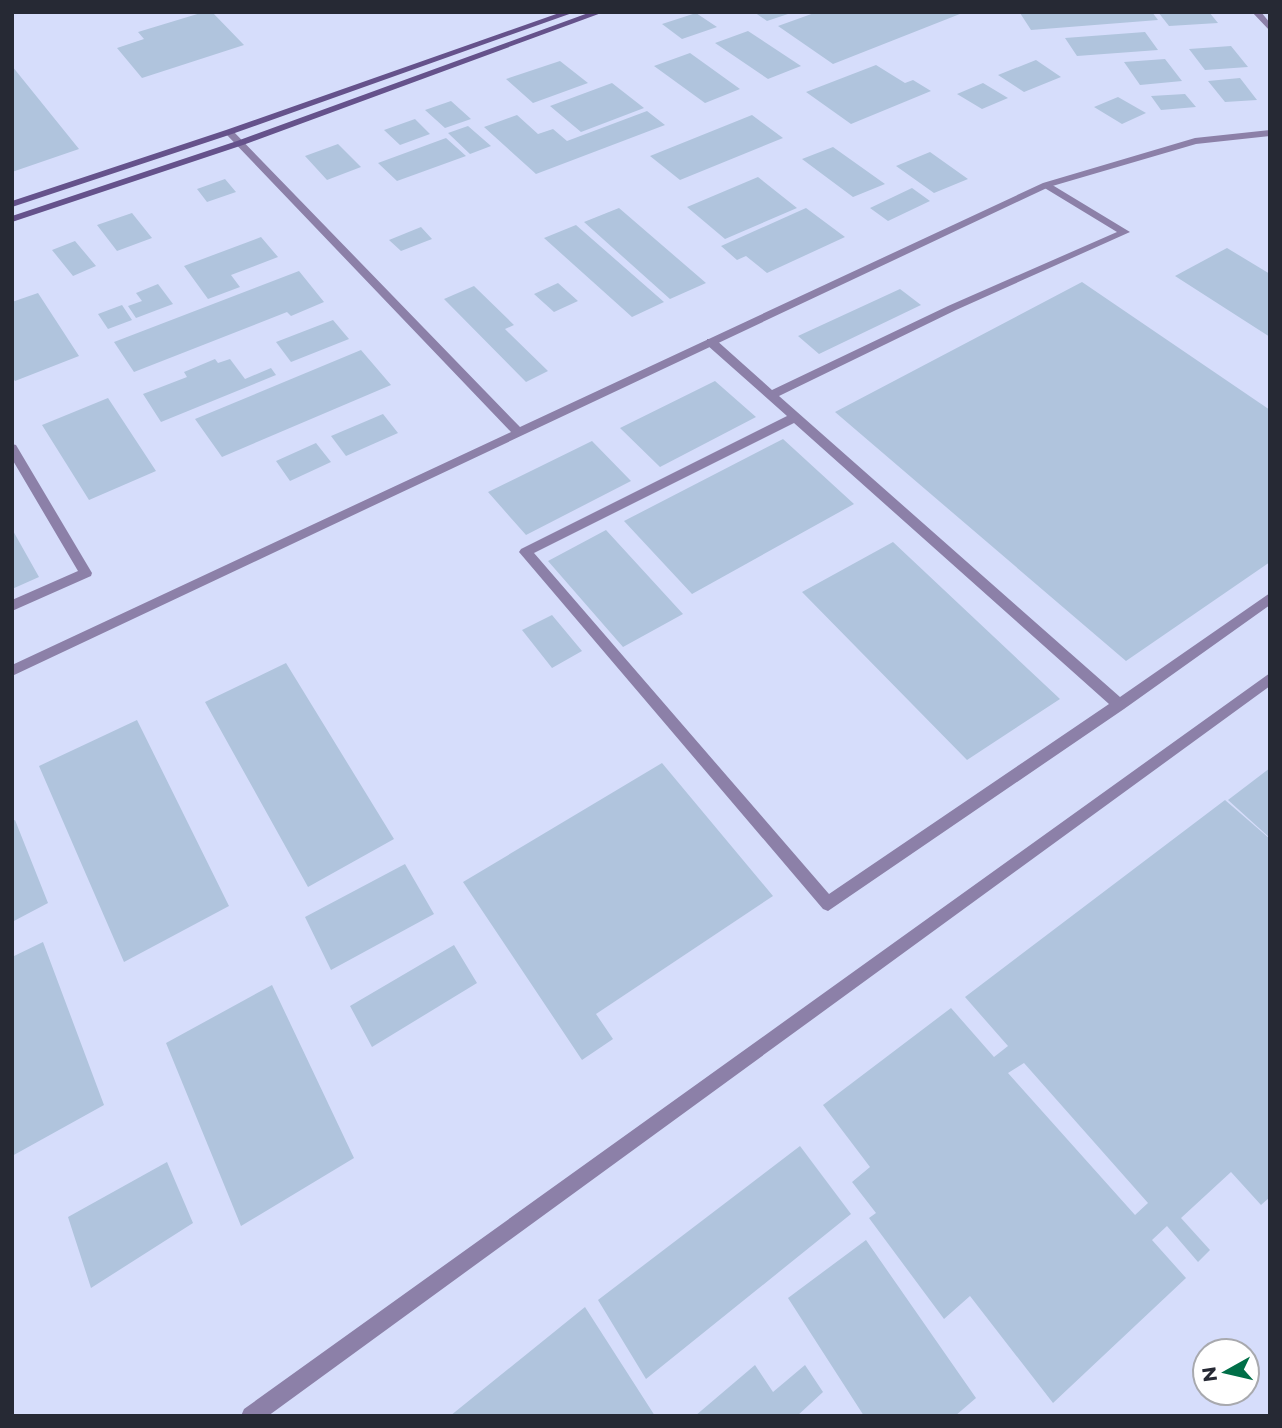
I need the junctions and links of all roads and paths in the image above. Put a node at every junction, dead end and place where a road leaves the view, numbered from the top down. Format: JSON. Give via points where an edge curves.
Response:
{"nodes":[{"id":1,"x":571,"y":12,"type":"edge"},
{"id":2,"x":600,"y":12,"type":"edge"},
{"id":3,"x":1256,"y":12,"type":"edge"},
{"id":4,"x":1270,"y":29,"type":"edge"},
{"id":5,"x":229,"y":132,"type":"junction"},
{"id":6,"x":1270,"y":134,"type":"edge"},
{"id":7,"x":240,"y":143,"type":"junction"},
{"id":8,"x":1046,"y":185,"type":"junction"},
{"id":9,"x":12,"y":204,"type":"edge"},
{"id":10,"x":12,"y":219,"type":"edge"},
{"id":11,"x":711,"y":342,"type":"junction"},
{"id":12,"x":771,"y":395,"type":"junction"},
{"id":13,"x":796,"y":417,"type":"junction"},
{"id":14,"x":518,"y":432,"type":"junction"},
{"id":15,"x":12,"y":448,"type":"edge"},
{"id":16,"x":1270,"y":598,"type":"edge"},
{"id":17,"x":12,"y":606,"type":"edge"},
{"id":18,"x":12,"y":671,"type":"edge"},
{"id":19,"x":1270,"y":678,"type":"edge"},
{"id":20,"x":1119,"y":705,"type":"junction"},
{"id":21,"x":250,"y":1416,"type":"edge"}],
"edges":[{"from":1,"to":5,"type":"street"},
{"from":2,"to":7,"type":"street"},
{"from":3,"to":4,"type":"street"},
{"from":5,"to":7,"type":"street"},
{"from":5,"to":9,"type":"street"},
{"from":6,"to":8,"type":"street","via":[[1195,141]]},
{"from":7,"to":10,"type":"street"},
{"from":7,"to":14,"type":"street"},
{"from":8,"to":11,"type":"street"},
{"from":8,"to":12,"type":"street","via":[[1125,232],[952,307]]},
{"from":11,"to":12,"type":"street"},
{"from":11,"to":14,"type":"street"},
{"from":12,"to":13,"type":"street"},
{"from":13,"to":20,"type":"street"},
{"from":13,"to":20,"type":"street","via":[[525,552],[828,904]]},
{"from":14,"to":18,"type":"street"},
{"from":15,"to":17,"type":"street","via":[[86,573]]},
{"from":16,"to":20,"type":"street"},
{"from":19,"to":21,"type":"street"}]}
